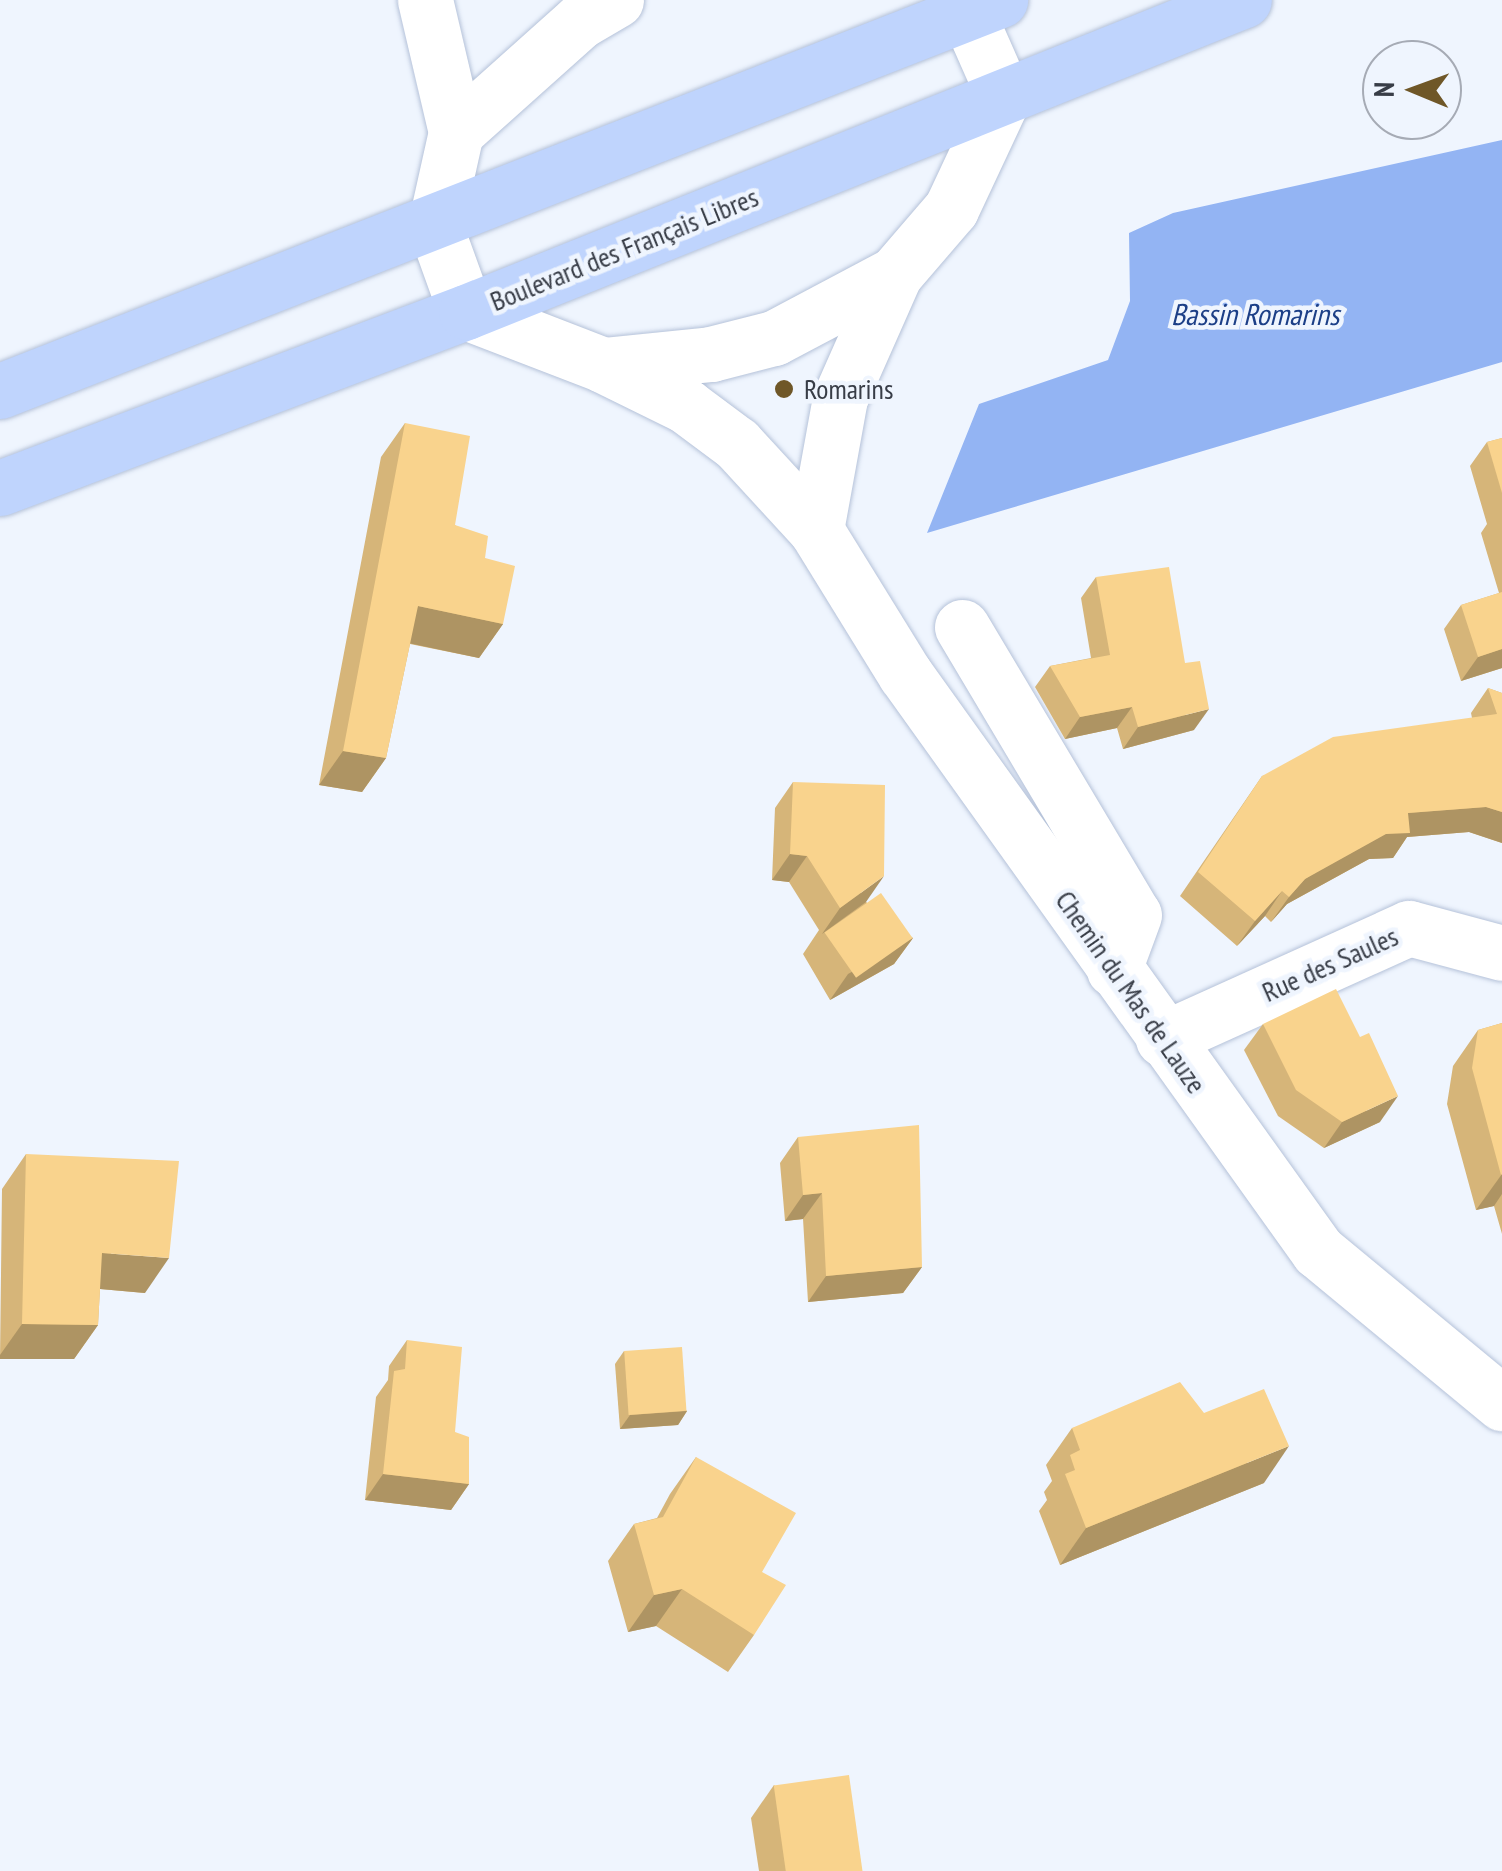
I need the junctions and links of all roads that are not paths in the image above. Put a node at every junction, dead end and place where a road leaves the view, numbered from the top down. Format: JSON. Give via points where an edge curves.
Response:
{"nodes":[{"id":1,"x":425,"y":0,"type":"edge"},
{"id":2,"x":616,"y":0,"type":"edge"},
{"id":3,"x":1244,"y":0,"type":"edge"},
{"id":4,"x":974,"y":4,"type":"edge"},
{"id":5,"x":1004,"y":96,"type":"junction"},
{"id":6,"x":456,"y":132,"type":"junction"},
{"id":7,"x":434,"y":226,"type":"junction"},
{"id":8,"x":894,"y":274,"type":"junction"},
{"id":9,"x":466,"y":312,"type":"junction"},
{"id":10,"x":602,"y":366,"type":"junction"},
{"id":11,"x":0,"y":391,"type":"edge"},
{"id":12,"x":0,"y":488,"type":"edge"},
{"id":13,"x":816,"y":530,"type":"junction"},
{"id":14,"x":962,"y":627,"type":"dead end"},
{"id":15,"x":1502,"y":953,"type":"edge"},
{"id":16,"x":1114,"y":969,"type":"junction"},
{"id":17,"x":1163,"y":1039,"type":"junction"},
{"id":18,"x":1502,"y":1403,"type":"edge"}],
"edges":[{"from":1,"to":6,"type":"street"},
{"from":2,"to":6,"type":"street","via":[[580,21]]},
{"from":3,"to":5,"type":"main road","name":"Boulevard des Français Libres"},
{"from":4,"to":5,"type":"street"},
{"from":4,"to":7,"type":"main road"},
{"from":5,"to":8,"type":"street","via":[[951,209]]},
{"from":5,"to":9,"type":"main road","name":"Boulevard des Français Libres"},
{"from":6,"to":7,"type":"street"},
{"from":7,"to":9,"type":"street"},
{"from":7,"to":11,"type":"main road"},
{"from":8,"to":10,"type":"street","via":[[774,338],[711,354]]},
{"from":8,"to":13,"type":"street","via":[[840,398]]},
{"from":9,"to":10,"type":"street","name":"Chemin du Mas de Lauze"},
{"from":9,"to":12,"type":"main road","name":"Boulevard des Français Libres"},
{"from":10,"to":13,"type":"street","name":"Chemin du Mas de Lauze","via":[[686,406],[737,444]]},
{"from":13,"to":16,"type":"street","name":"Chemin du Mas de Lauze","via":[[905,674]]},
{"from":14,"to":16,"type":"street","via":[[1134,915]]},
{"from":15,"to":17,"type":"street","name":"Rue des Saules","via":[[1409,928]]},
{"from":16,"to":17,"type":"street","name":"Chemin du Mas de Lauze"},
{"from":17,"to":18,"type":"street","name":"Chemin du Mas de Lauze","via":[[1318,1250]]}]}
